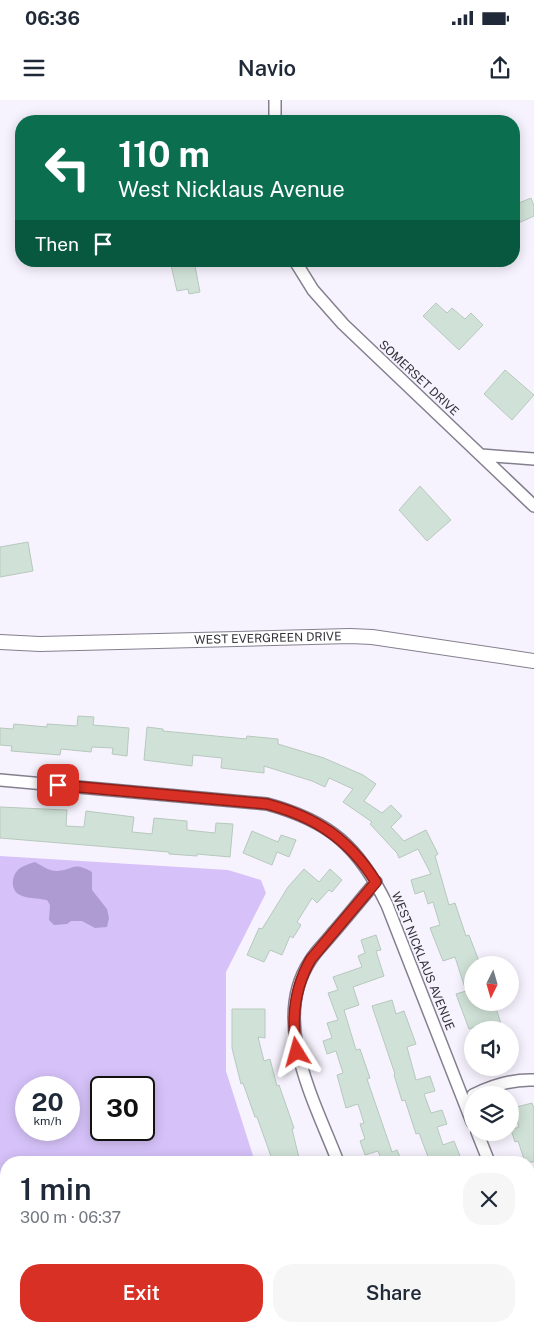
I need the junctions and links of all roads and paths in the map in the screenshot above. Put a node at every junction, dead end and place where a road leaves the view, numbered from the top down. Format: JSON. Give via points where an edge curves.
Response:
{"nodes":[{"id":1,"x":274,"y":100,"type":"edge"},
{"id":2,"x":275,"y":115,"type":"edge"},
{"id":3,"x":299,"y":267,"type":"edge"},
{"id":4,"x":481,"y":455,"type":"junction"},
{"id":5,"x":534,"y":460,"type":"edge"},
{"id":6,"x":534,"y":506,"type":"edge"},
{"id":7,"x":0,"y":642,"type":"edge"},
{"id":8,"x":534,"y":661,"type":"edge"},
{"id":9,"x":0,"y":780,"type":"edge"},
{"id":10,"x":376,"y":882,"type":"junction"},
{"id":11,"x":534,"y":1080,"type":"edge"},
{"id":12,"x":465,"y":1086,"type":"edge"},
{"id":13,"x":493,"y":1086,"type":"edge"},
{"id":14,"x":481,"y":1141,"type":"edge"},
{"id":15,"x":336,"y":1156,"type":"edge"},
{"id":16,"x":487,"y":1156,"type":"edge"}],
"edges":[{"from":1,"to":2,"type":"street"},
{"from":3,"to":4,"type":"street","name":"SOMERSET DRIVE","via":[[313,290],[343,324]]},
{"from":4,"to":5,"type":"street"},
{"from":4,"to":6,"type":"street","name":"SOMERSET DRIVE"},
{"from":7,"to":8,"type":"street","name":"WEST EVERGREEN DRIVE","via":[[40,644],[350,636]]},
{"from":9,"to":10,"type":"street","name":"WEST NICKLAUS AVENUE","via":[[218,798],[290,810],[332,832],[350,847]]},
{"from":10,"to":12,"type":"street","name":"WEST NICKLAUS AVENUE"},
{"from":10,"to":15,"type":"street","via":[[311,959],[295,1002],[297,1052]]},
{"from":11,"to":13,"type":"street"},
{"from":14,"to":16,"type":"street"}]}
